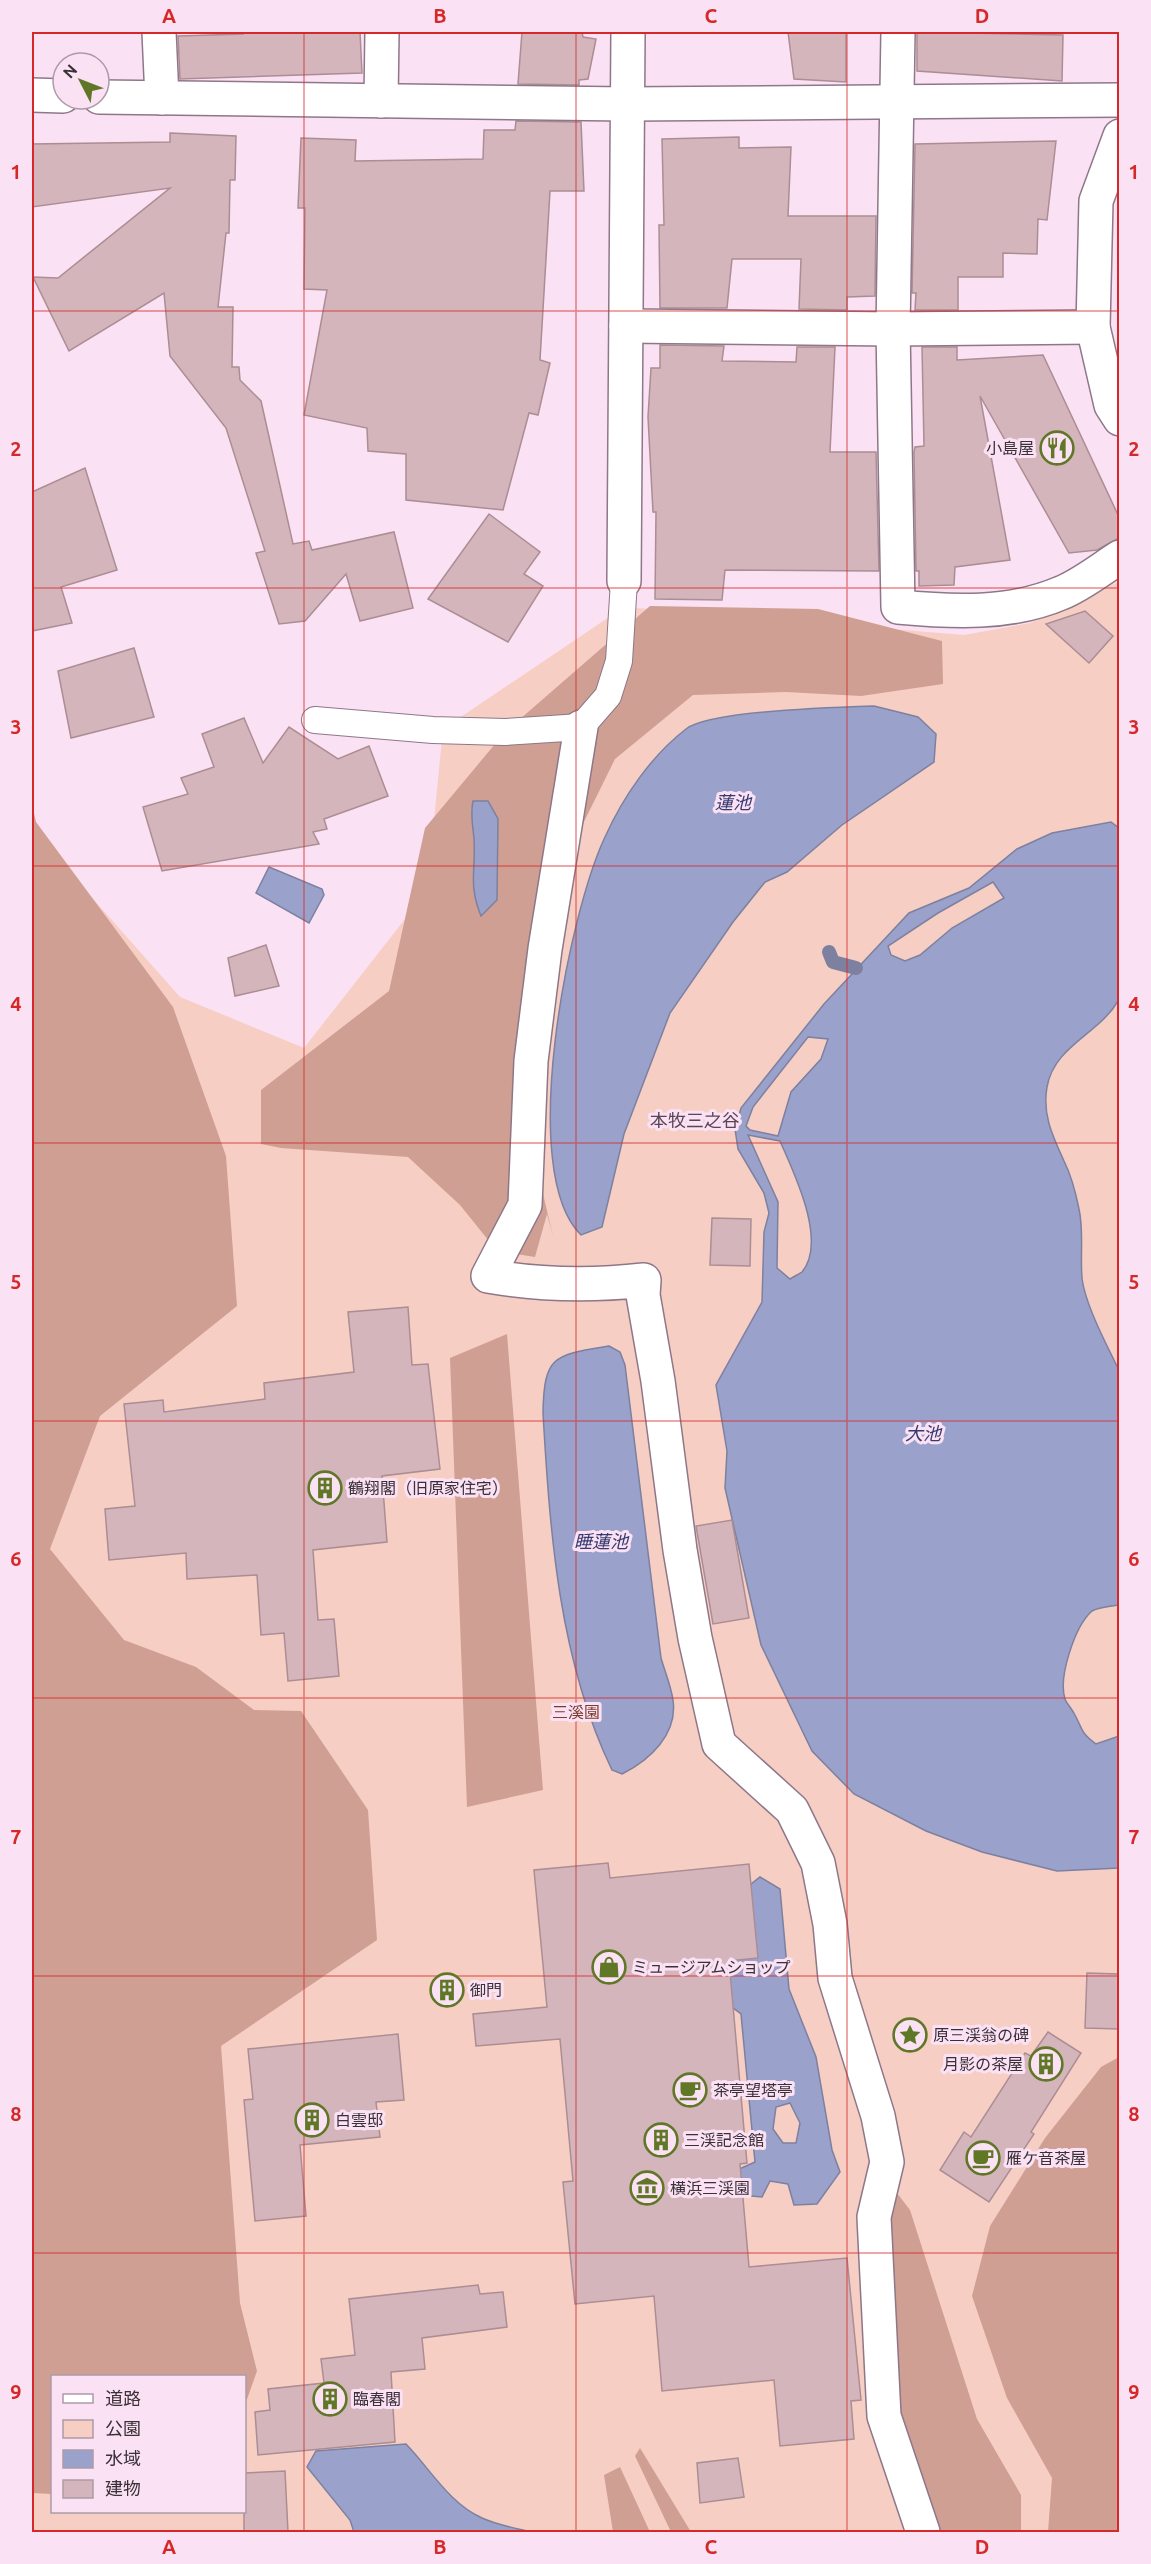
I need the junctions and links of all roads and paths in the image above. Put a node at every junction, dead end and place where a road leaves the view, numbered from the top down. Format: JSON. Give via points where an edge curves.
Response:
{"nodes":[{"id":1,"x":159,"y":32,"type":"edge"},
{"id":2,"x":382,"y":32,"type":"edge"},
{"id":3,"x":628,"y":32,"type":"edge"},
{"id":4,"x":898,"y":32,"type":"edge"},
{"id":5,"x":32,"y":95,"type":"edge"},
{"id":6,"x":51,"y":96,"type":"edge"},
{"id":7,"x":111,"y":97,"type":"edge"},
{"id":8,"x":162,"y":98,"type":"junction"},
{"id":9,"x":1119,"y":100,"type":"edge"},
{"id":10,"x":381,"y":101,"type":"junction"},
{"id":11,"x":899,"y":103,"type":"junction"},
{"id":12,"x":627,"y":104,"type":"junction"},
{"id":13,"x":1119,"y":136,"type":"edge"},
{"id":14,"x":626,"y":326,"type":"junction"},
{"id":15,"x":1093,"y":327,"type":"junction"},
{"id":16,"x":893,"y":329,"type":"junction"},
{"id":17,"x":1119,"y":418,"type":"edge"},
{"id":18,"x":1119,"y":557,"type":"edge"},
{"id":19,"x":624,"y":581,"type":"joint"},
{"id":20,"x":315,"y":720,"type":"dead end"},
{"id":21,"x":581,"y":727,"type":"junction"},
{"id":22,"x":923,"y":2532,"type":"edge"}],
"edges":[{"from":1,"to":8,"type":"street"},
{"from":2,"to":10,"type":"street"},
{"from":3,"to":12,"type":"street"},
{"from":4,"to":11,"type":"street"},
{"from":5,"to":6,"type":"street"},
{"from":7,"to":8,"type":"street"},
{"from":8,"to":10,"type":"street"},
{"from":9,"to":11,"type":"street"},
{"from":10,"to":12,"type":"street"},
{"from":11,"to":12,"type":"street"},
{"from":11,"to":16,"type":"street"},
{"from":12,"to":14,"type":"street"},
{"from":13,"to":15,"type":"street","via":[[1096,201]]},
{"from":14,"to":16,"type":"street"},
{"from":14,"to":19,"type":"street"},
{"from":15,"to":16,"type":"street"},
{"from":15,"to":17,"type":"street","via":[[1112,405]]},
{"from":16,"to":18,"type":"street","via":[[898,607],[948,611],[1019,607],[1062,593]]},
{"from":19,"to":21,"type":"lane","via":[[619,661],[608,696]]},
{"from":20,"to":21,"type":"lane","via":[[505,732]]},
{"from":21,"to":22,"type":"street","via":[[544,949],[531,1061],[525,1205],[488,1276],[551,1284],[598,1285],[644,1280],[643,1295],[694,1638],[719,1744],[792,1810],[818,1863],[836,1978],[878,2116],[887,2162],[874,2217],[884,2416]]}]}
